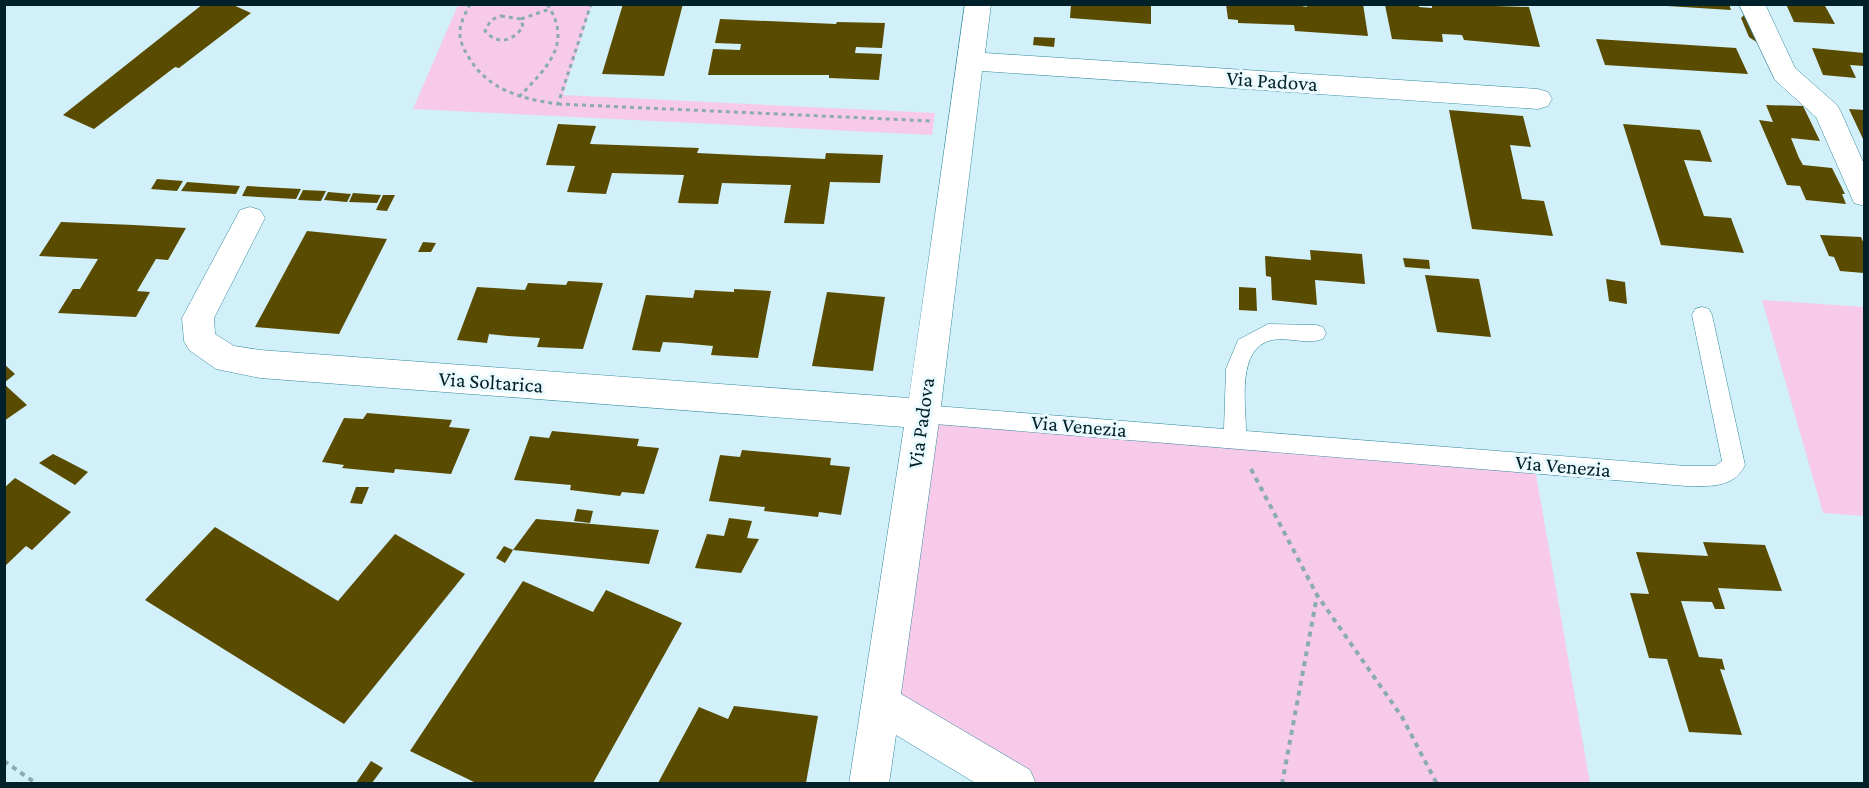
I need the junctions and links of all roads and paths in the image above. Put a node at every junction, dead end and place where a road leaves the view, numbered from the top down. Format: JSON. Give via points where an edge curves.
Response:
{"nodes":[{"id":1,"x":470,"y":4,"type":"edge"},
{"id":2,"x":547,"y":4,"type":"edge"},
{"id":3,"x":591,"y":4,"type":"edge"},
{"id":4,"x":978,"y":4,"type":"edge"},
{"id":5,"x":1752,"y":4,"type":"edge"},
{"id":6,"x":550,"y":9,"type":"junction"},
{"id":7,"x":520,"y":19,"type":"junction"},
{"id":8,"x":970,"y":61,"type":"junction"},
{"id":9,"x":519,"y":96,"type":"junction"},
{"id":10,"x":1538,"y":99,"type":"dead end"},
{"id":11,"x":558,"y":104,"type":"junction"},
{"id":12,"x":962,"y":122,"type":"junction"},
{"id":13,"x":1864,"y":195,"type":"edge"},
{"id":14,"x":250,"y":218,"type":"dead end"},
{"id":15,"x":1702,"y":315,"type":"dead end"},
{"id":16,"x":1316,"y":333,"type":"dead end"},
{"id":17,"x":923,"y":414,"type":"junction"},
{"id":18,"x":1235,"y":439,"type":"junction"},
{"id":19,"x":1317,"y":595,"type":"junction"},
{"id":20,"x":879,"y":702,"type":"junction"},
{"id":21,"x":4,"y":761,"type":"edge"},
{"id":22,"x":37,"y":783,"type":"edge"},
{"id":23,"x":869,"y":783,"type":"edge"},
{"id":24,"x":1016,"y":783,"type":"edge"},
{"id":25,"x":1282,"y":783,"type":"edge"},
{"id":26,"x":1437,"y":783,"type":"edge"}],
"edges":[{"from":1,"to":9,"type":"path","via":[[460,31],[462,46],[473,68],[493,86]]},
{"from":2,"to":6,"type":"path"},
{"from":3,"to":11,"type":"path"},
{"from":4,"to":8,"type":"street","name":"Via Padova"},
{"from":5,"to":13,"type":"street","via":[[1784,73],[1827,112]]},
{"from":6,"to":7,"type":"path"},
{"from":6,"to":9,"type":"path","via":[[558,19],[557,45],[550,64]]},
{"from":7,"to":7,"type":"path","via":[[501,16],[491,20],[485,30],[496,41],[507,42],[523,27]]},
{"from":8,"to":10,"type":"street","name":"Via Padova"},
{"from":8,"to":12,"type":"street","name":"Via Padova"},
{"from":9,"to":11,"type":"path"},
{"from":11,"to":12,"type":"path"},
{"from":12,"to":17,"type":"street","name":"Via Padova"},
{"from":14,"to":17,"type":"street","name":"Via Soltarica","via":[[198,318],[200,341],[227,359]]},
{"from":15,"to":18,"type":"lane","name":"Via Venezia","via":[[1734,465],[1719,476]]},
{"from":16,"to":18,"type":"lane","via":[[1268,332],[1245,346],[1236,369]]},
{"from":17,"to":18,"type":"lane","name":"Via Venezia"},
{"from":17,"to":20,"type":"street","name":"Via Padova"},
{"from":18,"to":19,"type":"path"},
{"from":19,"to":25,"type":"path"},
{"from":19,"to":26,"type":"path","via":[[1402,717]]},
{"from":20,"to":23,"type":"street","name":"Via Padova"},
{"from":20,"to":24,"type":"street"},
{"from":21,"to":22,"type":"path"}]}
